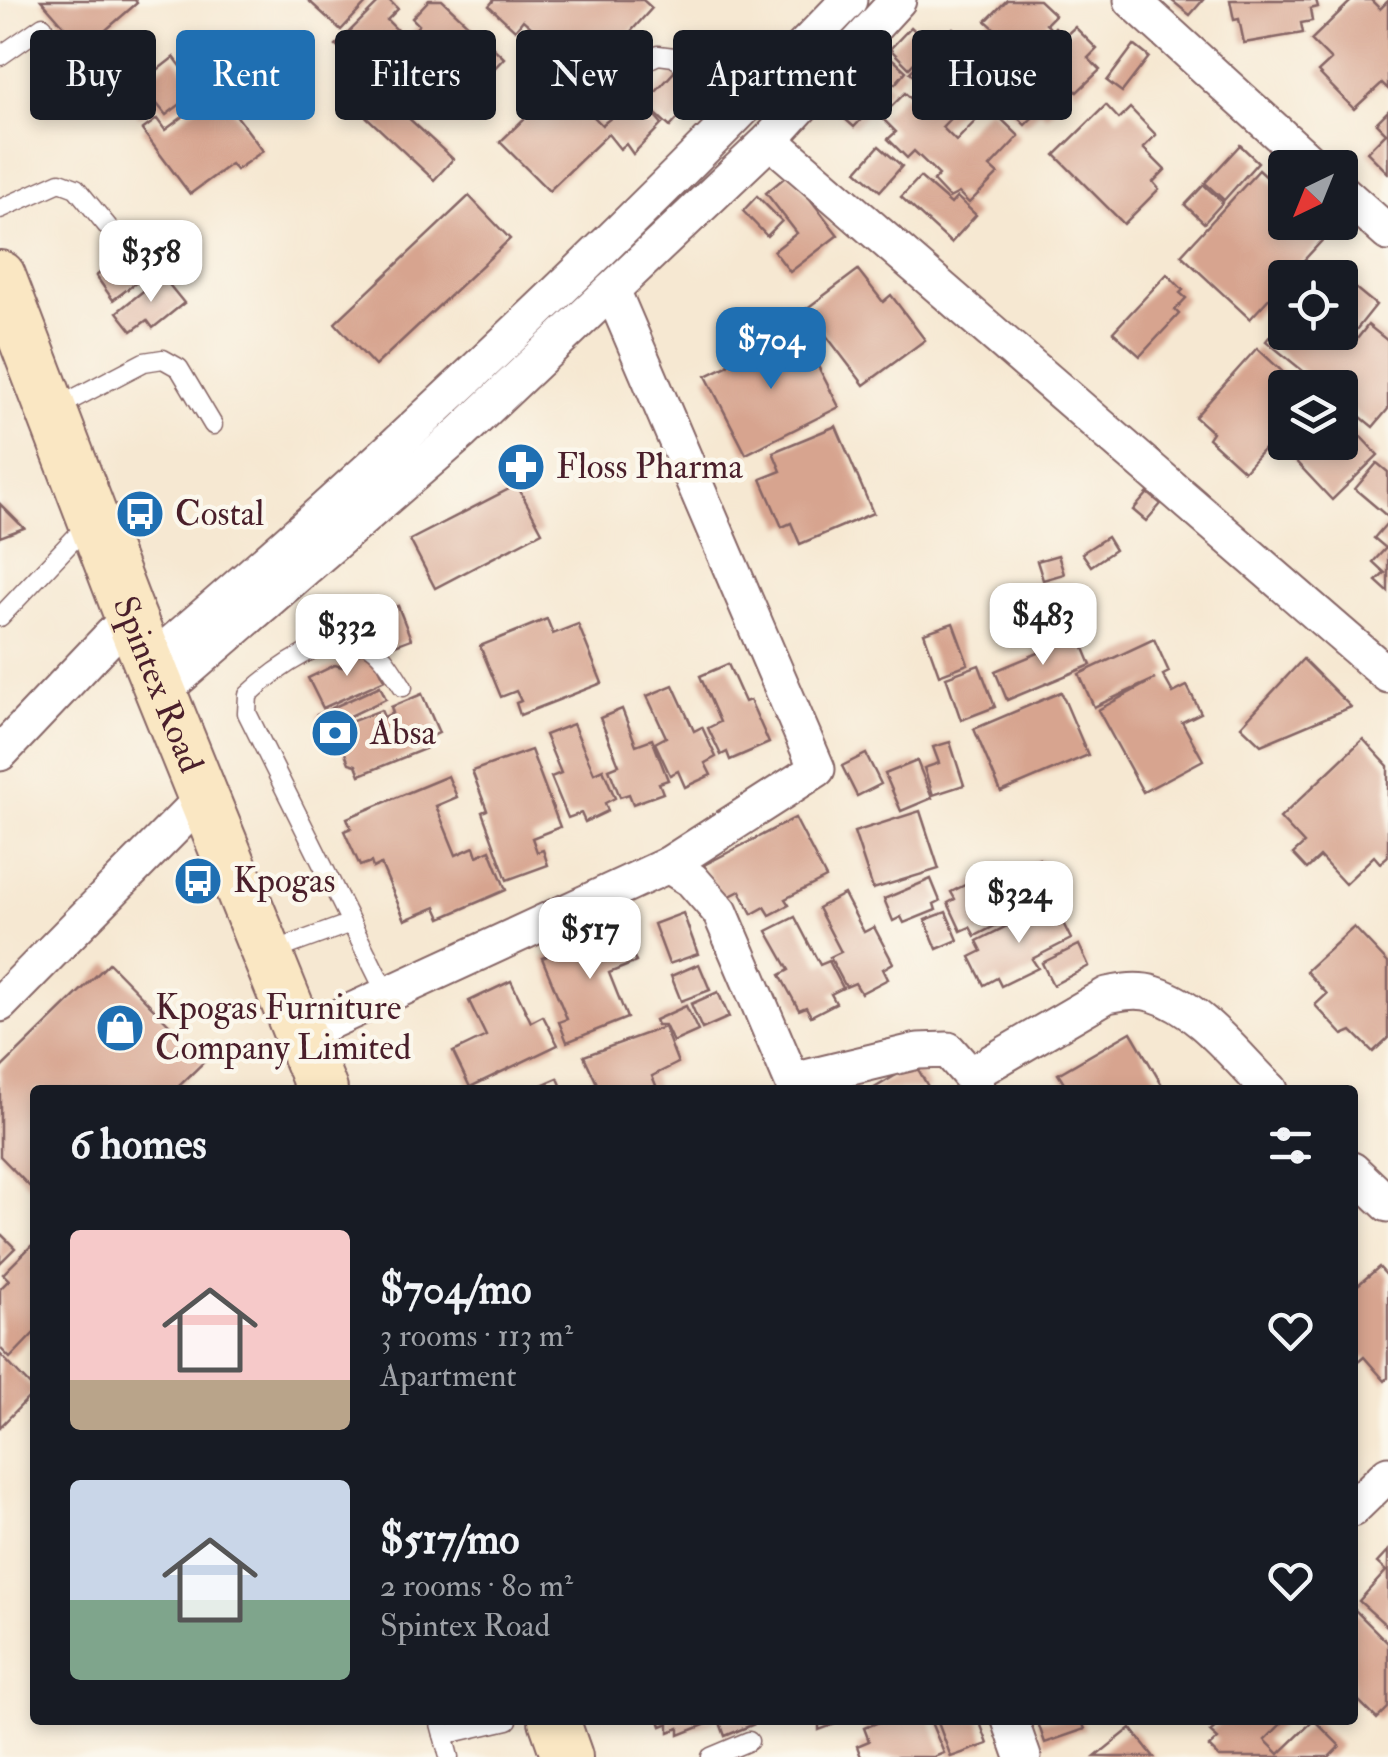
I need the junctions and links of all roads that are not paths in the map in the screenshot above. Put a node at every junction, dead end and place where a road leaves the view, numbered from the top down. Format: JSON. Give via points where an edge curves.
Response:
{"nodes":[{"id":1,"x":848,"y":0,"type":"edge"},
{"id":2,"x":898,"y":0,"type":"edge"},
{"id":3,"x":1132,"y":0,"type":"edge"},
{"id":4,"x":43,"y":26,"type":"dead end"},
{"id":5,"x":819,"y":30,"type":"edge"},
{"id":6,"x":0,"y":56,"type":"edge"},
{"id":7,"x":733,"y":120,"type":"edge"},
{"id":8,"x":770,"y":140,"type":"junction"},
{"id":9,"x":1296,"y":150,"type":"edge"},
{"id":10,"x":1358,"y":206,"type":"edge"},
{"id":11,"x":0,"y":209,"type":"edge"},
{"id":12,"x":1388,"y":234,"type":"edge"},
{"id":13,"x":118,"y":239,"type":"dead end"},
{"id":14,"x":612,"y":290,"type":"junction"},
{"id":15,"x":4,"y":302,"type":"edge"},
{"id":16,"x":50,"y":410,"type":"junction"},
{"id":17,"x":213,"y":424,"type":"dead end"},
{"id":18,"x":92,"y":520,"type":"junction"},
{"id":19,"x":130,"y":616,"type":"junction"},
{"id":20,"x":0,"y":617,"type":"edge"},
{"id":21,"x":1388,"y":675,"type":"edge"},
{"id":22,"x":156,"y":677,"type":"junction"},
{"id":23,"x":403,"y":686,"type":"dead end"},
{"id":24,"x":0,"y":753,"type":"edge"},
{"id":25,"x":204,"y":796,"type":"junction"},
{"id":26,"x":668,"y":865,"type":"junction"},
{"id":27,"x":351,"y":923,"type":"junction"},
{"id":28,"x":268,"y":953,"type":"junction"},
{"id":29,"x":386,"y":995,"type":"junction"},
{"id":30,"x":0,"y":1004,"type":"edge"},
{"id":31,"x":300,"y":1035,"type":"junction"},
{"id":32,"x":974,"y":1082,"type":"edge"},
{"id":33,"x":320,"y":1085,"type":"edge"},
{"id":34,"x":794,"y":1085,"type":"edge"},
{"id":35,"x":798,"y":1085,"type":"edge"},
{"id":36,"x":1265,"y":1085,"type":"edge"},
{"id":37,"x":1358,"y":1176,"type":"edge"},
{"id":38,"x":1388,"y":1204,"type":"edge"},
{"id":39,"x":1388,"y":1474,"type":"edge"},
{"id":40,"x":1358,"y":1503,"type":"edge"},
{"id":41,"x":466,"y":1725,"type":"edge"},
{"id":42,"x":556,"y":1725,"type":"edge"},
{"id":43,"x":1012,"y":1725,"type":"edge"},
{"id":44,"x":441,"y":1728,"type":"edge"},
{"id":45,"x":748,"y":1741,"type":"dead end"},
{"id":46,"x":449,"y":1757,"type":"edge"},
{"id":47,"x":567,"y":1757,"type":"edge"},
{"id":48,"x":711,"y":1757,"type":"edge"},
{"id":49,"x":1022,"y":1757,"type":"edge"}],
"edges":[{"from":1,"to":5,"type":"street"},
{"from":2,"to":8,"type":"street"},
{"from":3,"to":9,"type":"street"},
{"from":4,"to":6,"type":"lane"},
{"from":7,"to":22,"type":"street"},
{"from":8,"to":14,"type":"street"},
{"from":8,"to":21,"type":"street"},
{"from":10,"to":12,"type":"street"},
{"from":11,"to":13,"type":"lane","via":[[60,182],[76,188]]},
{"from":14,"to":22,"type":"street","via":[[461,433]]},
{"from":14,"to":26,"type":"street","via":[[817,769]]},
{"from":15,"to":16,"type":"main road","name":"Spintex Road"},
{"from":16,"to":17,"type":"lane","via":[[144,362],[162,360],[178,368]]},
{"from":16,"to":18,"type":"main road","name":"Spintex Road"},
{"from":18,"to":19,"type":"main road","name":"Spintex Road"},
{"from":18,"to":20,"type":"lane"},
{"from":19,"to":22,"type":"main road","name":"Spintex Road"},
{"from":19,"to":24,"type":"street"},
{"from":22,"to":25,"type":"main road","name":"Spintex Road"},
{"from":23,"to":27,"type":"lane","via":[[377,651],[347,638],[329,641],[248,695],[246,714]]},
{"from":25,"to":28,"type":"main road","name":"Spintex Road"},
{"from":25,"to":30,"type":"street"},
{"from":26,"to":29,"type":"street"},
{"from":26,"to":34,"type":"street","via":[[720,912]]},
{"from":27,"to":28,"type":"lane"},
{"from":27,"to":29,"type":"lane"},
{"from":28,"to":31,"type":"main road","name":"Spintex Road"},
{"from":29,"to":31,"type":"street"},
{"from":31,"to":33,"type":"main road","name":"Spintex Road"},
{"from":32,"to":35,"type":"street","via":[[948,1050],[918,1051]]},
{"from":32,"to":36,"type":"street","via":[[1106,995],[1130,990],[1188,1010]]},
{"from":37,"to":38,"type":"street"},
{"from":39,"to":40,"type":"street"},
{"from":41,"to":44,"type":"lane"},
{"from":42,"to":47,"type":"main road"},
{"from":43,"to":49,"type":"street"},
{"from":44,"to":46,"type":"lane"},
{"from":45,"to":48,"type":"lane"}]}
